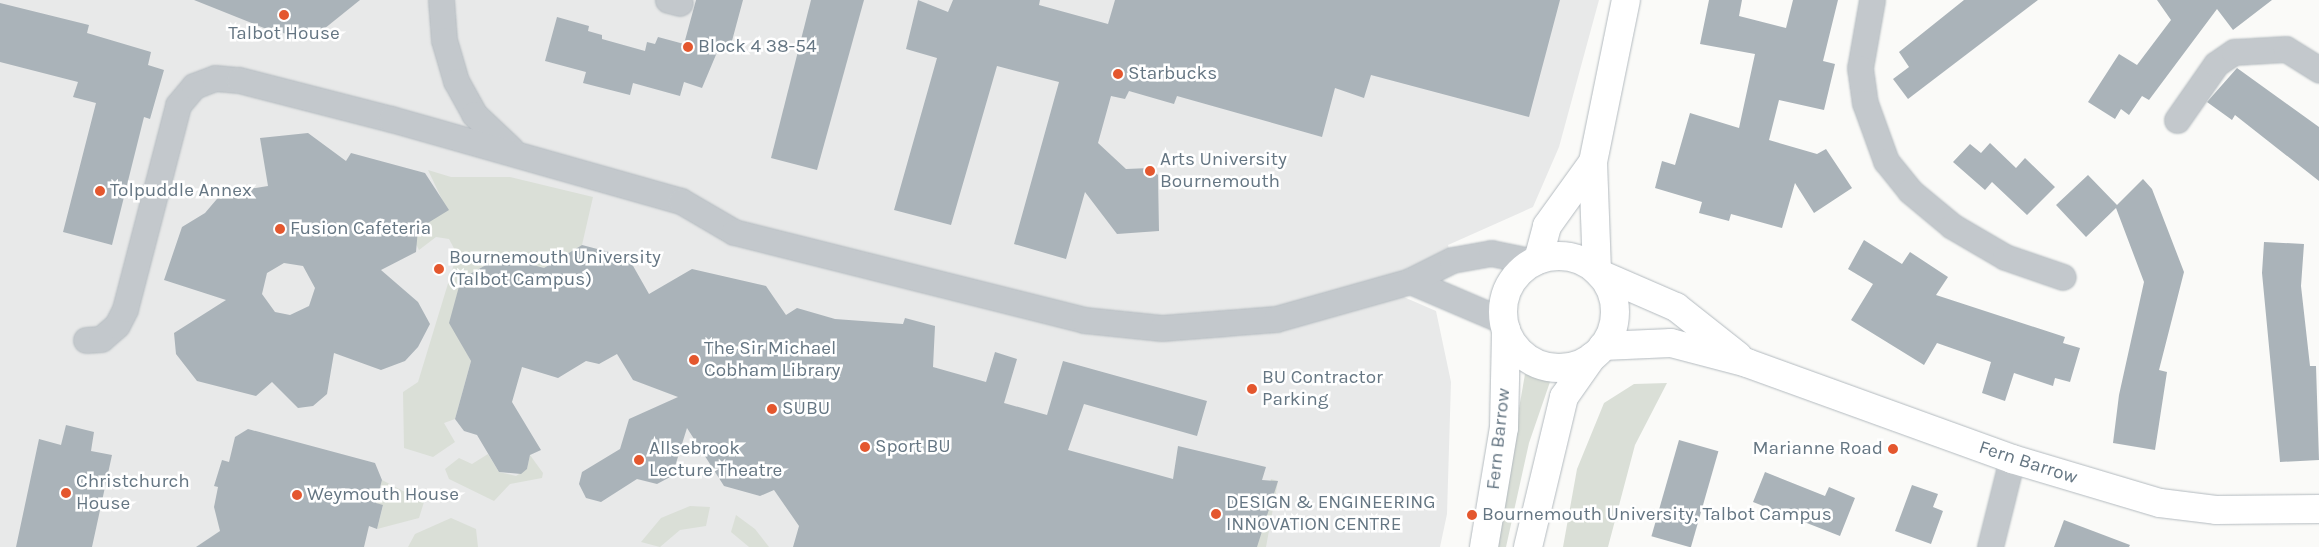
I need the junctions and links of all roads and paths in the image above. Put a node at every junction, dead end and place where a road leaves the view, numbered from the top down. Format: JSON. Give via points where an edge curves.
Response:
{"nodes":[{"id":1,"x":441,"y":0,"type":"edge"},
{"id":2,"x":1626,"y":0,"type":"edge"},
{"id":3,"x":1872,"y":0,"type":"edge"},
{"id":4,"x":2319,"y":70,"type":"edge"},
{"id":5,"x":2177,"y":120,"type":"dead end"},
{"id":6,"x":518,"y":155,"type":"junction"},
{"id":7,"x":1593,"y":162,"type":"junction"},
{"id":8,"x":1536,"y":261,"type":"junction"},
{"id":9,"x":1598,"y":273,"type":"junction"},
{"id":10,"x":2063,"y":277,"type":"dead end"},
{"id":11,"x":1410,"y":281,"type":"junction"},
{"id":12,"x":1505,"y":325,"type":"junction"},
{"id":13,"x":86,"y":340,"type":"dead end"},
{"id":14,"x":1598,"y":352,"type":"junction"},
{"id":15,"x":1747,"y":363,"type":"junction"},
{"id":16,"x":2012,"y":459,"type":"junction"},
{"id":17,"x":2319,"y":509,"type":"edge"},
{"id":18,"x":1484,"y":547,"type":"edge"},
{"id":19,"x":1528,"y":547,"type":"edge"},
{"id":20,"x":1990,"y":547,"type":"edge"}],
"edges":[{"from":1,"to":6,"type":"street","via":[[444,40],[456,81],[474,114]]},
{"from":2,"to":7,"type":"street"},
{"from":3,"to":10,"type":"street","via":[[1860,68],[1866,103],[1886,161],[1910,191],[1952,226],[2005,257]]},
{"from":4,"to":5,"type":"street","via":[[2286,50],[2234,52],[2216,64]]},
{"from":6,"to":11,"type":"street","via":[[681,201],[734,232],[1084,320],[1137,327],[1236,324],[1276,319]]},
{"from":6,"to":13,"type":"street","via":[[239,80],[215,78],[200,83],[178,105],[125,309],[117,326],[101,339]]},
{"from":7,"to":8,"type":"street","via":[[1547,226]]},
{"from":7,"to":9,"type":"street"},
{"from":8,"to":9,"type":"street","name":"Fern Barrow","via":[[1570,257]]},
{"from":8,"to":11,"type":"street","via":[[1491,253],[1440,264]]},
{"from":8,"to":12,"type":"street","name":"Fern Barrow","via":[[1509,286]]},
{"from":9,"to":14,"type":"street","via":[[1612,293],[1615,313]]},
{"from":9,"to":15,"type":"street","name":"Fern Barrow","via":[[1676,307]]},
{"from":11,"to":12,"type":"street"},
{"from":12,"to":14,"type":"street","name":"Fern Barrow","via":[[1521,354],[1540,365],[1562,368]]},
{"from":12,"to":18,"type":"street","name":"Fern Barrow","via":[[1504,428]]},
{"from":14,"to":15,"type":"street","name":"Fern Barrow","via":[[1671,343]]},
{"from":14,"to":19,"type":"street","via":[[1564,396]]},
{"from":15,"to":16,"type":"street","name":"Fern Barrow"},
{"from":16,"to":17,"type":"street","name":"Fern Barrow","via":[[2160,503],[2216,510]]},
{"from":16,"to":20,"type":"street"}]}
